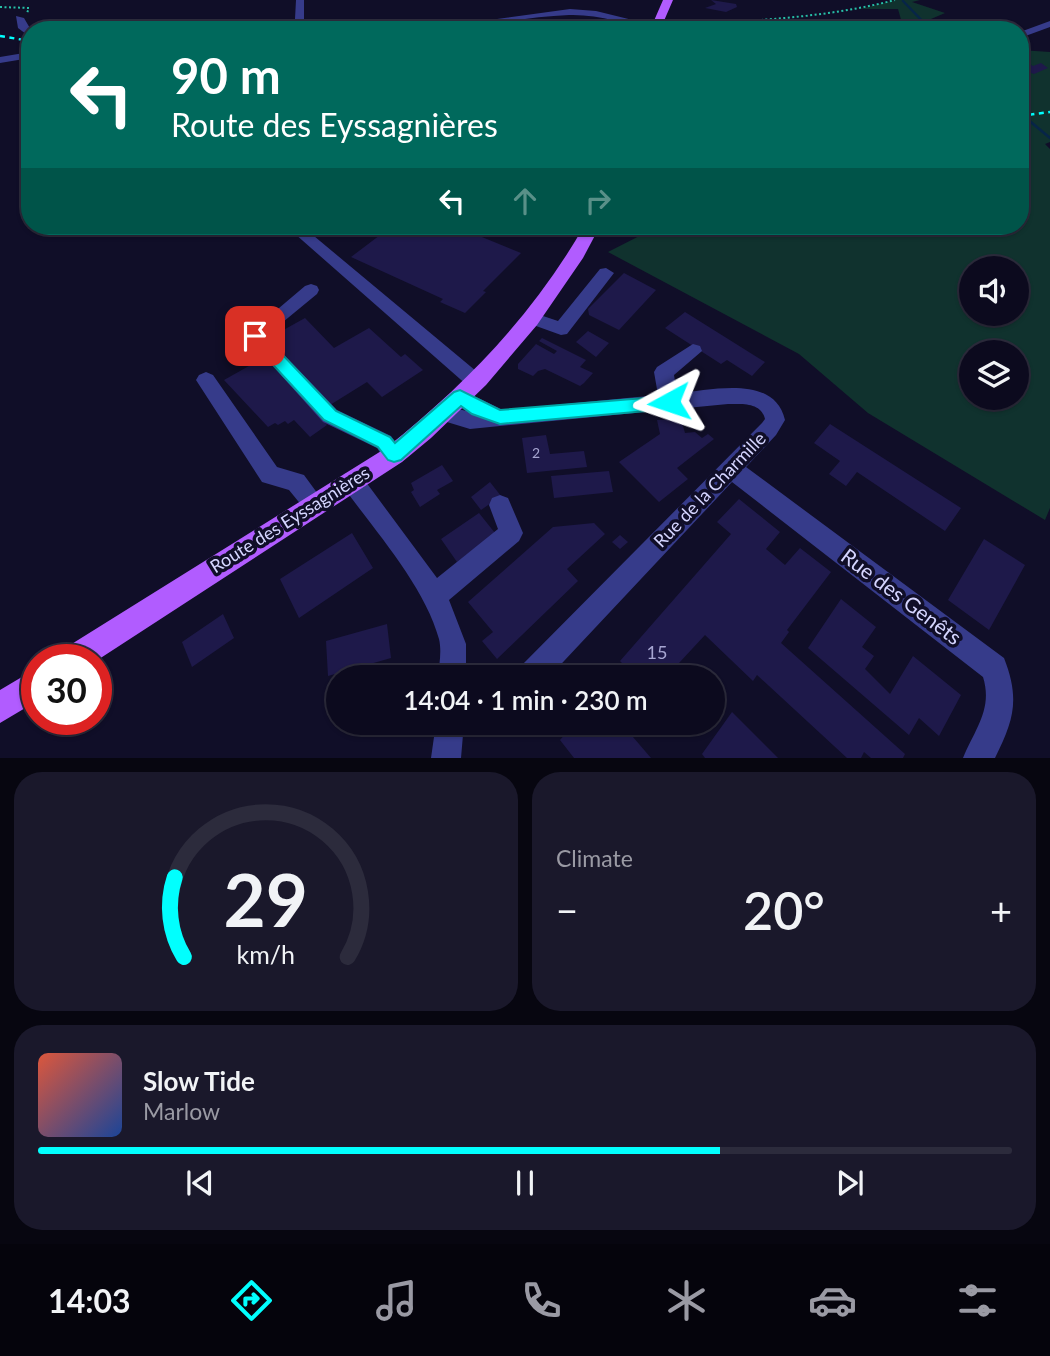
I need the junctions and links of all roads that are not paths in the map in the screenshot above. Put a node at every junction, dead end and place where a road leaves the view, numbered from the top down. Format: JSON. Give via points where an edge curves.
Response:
{"nodes":[{"id":1,"x":300,"y":0,"type":"edge"},
{"id":2,"x":668,"y":0,"type":"edge"},
{"id":3,"x":570,"y":12,"type":"junction"},
{"id":4,"x":19,"y":18,"type":"dead end"},
{"id":5,"x":299,"y":21,"type":"edge"},
{"id":6,"x":496,"y":21,"type":"edge"},
{"id":7,"x":561,"y":21,"type":"dead end"},
{"id":8,"x":639,"y":21,"type":"edge"},
{"id":9,"x":658,"y":21,"type":"edge"},
{"id":10,"x":21,"y":23,"type":"edge"},
{"id":11,"x":1050,"y":24,"type":"edge"},
{"id":12,"x":1029,"y":32,"type":"edge"},
{"id":13,"x":21,"y":56,"type":"edge"},
{"id":14,"x":0,"y":60,"type":"edge"},
{"id":15,"x":302,"y":235,"type":"edge"},
{"id":16,"x":587,"y":235,"type":"edge"},
{"id":17,"x":606,"y":273,"type":"dead end"},
{"id":18,"x":311,"y":290,"type":"dead end"},
{"id":19,"x":531,"y":318,"type":"junction"},
{"id":20,"x":693,"y":351,"type":"dead end"},
{"id":21,"x":206,"y":380,"type":"dead end"},
{"id":22,"x":460,"y":397,"type":"junction"},
{"id":23,"x":669,"y":402,"type":"junction"},
{"id":24,"x":394,"y":454,"type":"junction"},
{"id":25,"x":731,"y":468,"type":"junction"},
{"id":26,"x":352,"y":481,"type":"junction"},
{"id":27,"x":315,"y":505,"type":"junction"},
{"id":28,"x":500,"y":505,"type":"dead end"},
{"id":29,"x":433,"y":596,"type":"junction"},
{"id":30,"x":97,"y":644,"type":"edge"},
{"id":31,"x":452,"y":665,"type":"edge"},
{"id":32,"x":542,"y":665,"type":"edge"},
{"id":33,"x":21,"y":694,"type":"edge"},
{"id":34,"x":0,"y":708,"type":"edge"},
{"id":35,"x":451,"y":735,"type":"edge"},
{"id":36,"x":446,"y":758,"type":"edge"},
{"id":37,"x":978,"y":758,"type":"edge"}],
"edges":[{"from":1,"to":5,"type":"street"},
{"from":2,"to":9,"type":"main road"},
{"from":3,"to":6,"type":"street"},
{"from":3,"to":7,"type":"street"},
{"from":3,"to":8,"type":"street"},
{"from":4,"to":10,"type":"street"},
{"from":11,"to":12,"type":"street"},
{"from":13,"to":14,"type":"street"},
{"from":15,"to":22,"type":"street"},
{"from":16,"to":19,"type":"main road","name":"Route des Eyssagnières"},
{"from":17,"to":19,"type":"street","via":[[561,329]]},
{"from":18,"to":24,"type":"street","via":[[255,336],[330,416],[384,442]]},
{"from":19,"to":22,"type":"main road","name":"Route des Eyssagnières"},
{"from":20,"to":23,"type":"street","via":[[664,372]]},
{"from":21,"to":27,"type":"street","via":[[270,475],[296,482]]},
{"from":22,"to":23,"type":"street","name":"Rue de la Charmille","via":[[470,421]]},
{"from":22,"to":24,"type":"main road","name":"Route des Eyssagnières"},
{"from":23,"to":25,"type":"street","name":"Rue de la Charmille","via":[[754,397],[770,404],[775,421]]},
{"from":24,"to":26,"type":"main road","name":"Route des Eyssagnières"},
{"from":25,"to":32,"type":"street","name":"Rue de la Charmille"},
{"from":25,"to":37,"type":"street","name":"Rue des Genêts","via":[[994,668],[1001,687],[1001,713]]},
{"from":26,"to":27,"type":"main road","name":"Route des Eyssagnières"},
{"from":26,"to":29,"type":"street"},
{"from":27,"to":30,"type":"main road","name":"Route des Eyssagnières"},
{"from":28,"to":29,"type":"street","via":[[511,533]]},
{"from":29,"to":31,"type":"street","via":[[453,642]]},
{"from":33,"to":34,"type":"main road"},
{"from":35,"to":36,"type":"street"}]}
